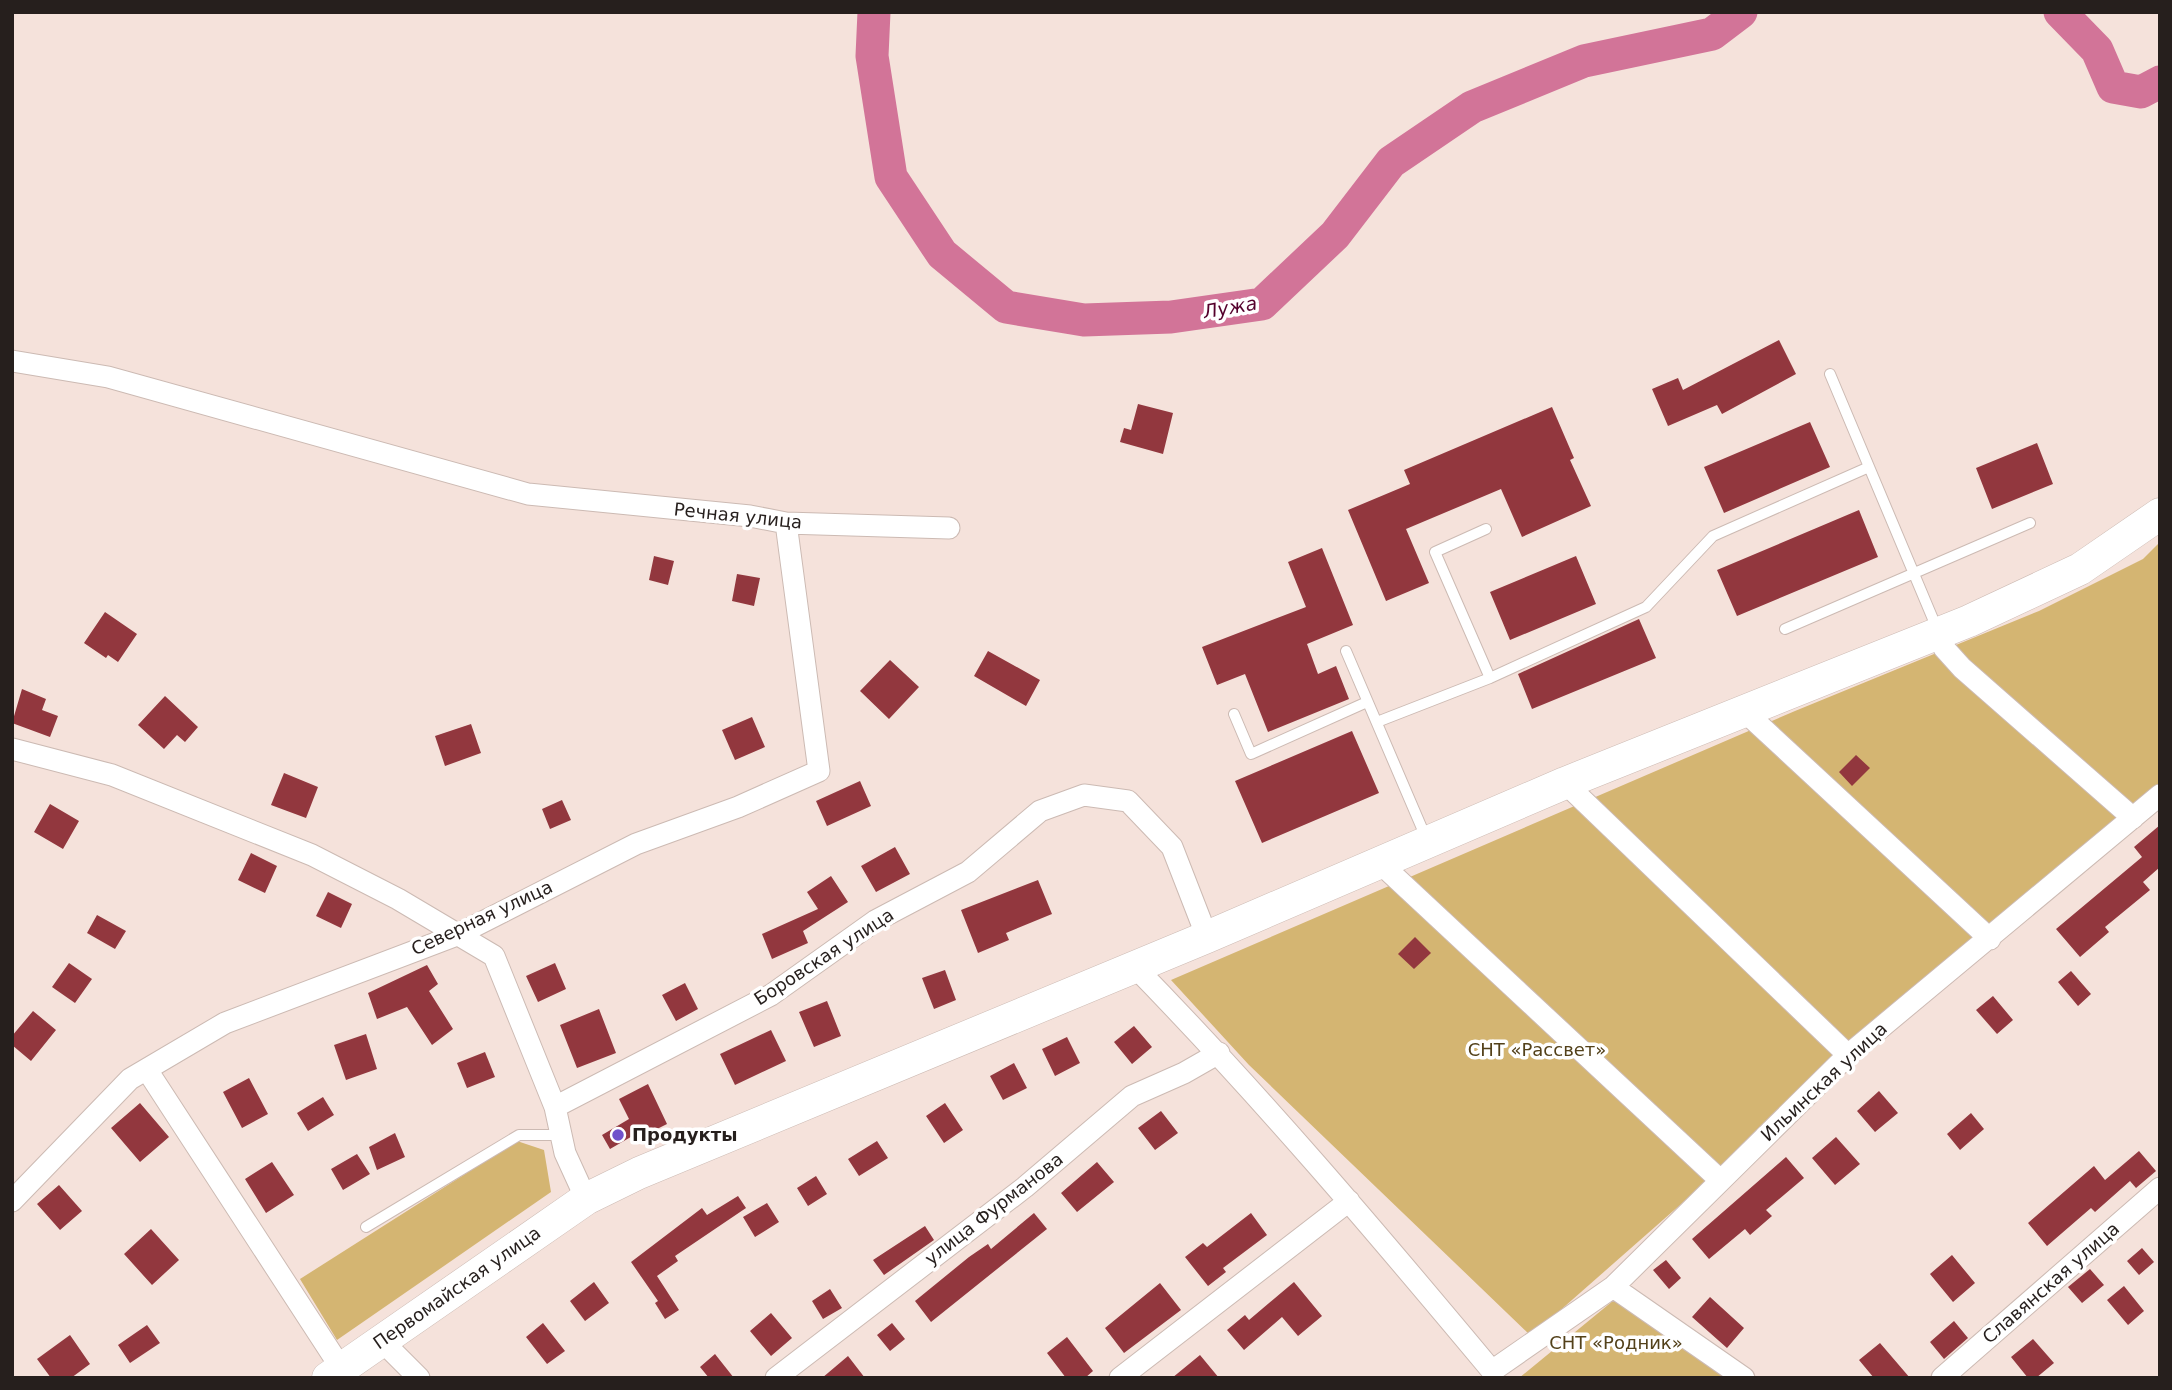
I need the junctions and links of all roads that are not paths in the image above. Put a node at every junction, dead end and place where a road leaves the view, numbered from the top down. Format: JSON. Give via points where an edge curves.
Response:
{"nodes":[{"id":1,"x":12,"y":360,"type":"edge"},
{"id":2,"x":1830,"y":374,"type":"dead end"},
{"id":3,"x":1869,"y":467,"type":"junction"},
{"id":4,"x":2160,"y":514,"type":"edge"},
{"id":5,"x":786,"y":523,"type":"junction"},
{"id":6,"x":2029,"y":523,"type":"dead end"},
{"id":7,"x":949,"y":528,"type":"dead end"},
{"id":8,"x":1486,"y":529,"type":"dead end"},
{"id":9,"x":1913,"y":572,"type":"junction"},
{"id":10,"x":1784,"y":629,"type":"dead end"},
{"id":11,"x":1939,"y":633,"type":"junction"},
{"id":12,"x":1346,"y":651,"type":"dead end"},
{"id":13,"x":1490,"y":678,"type":"junction"},
{"id":14,"x":1367,"y":702,"type":"junction"},
{"id":15,"x":1743,"y":710,"type":"junction"},
{"id":16,"x":1234,"y":714,"type":"dead end"},
{"id":17,"x":1377,"y":722,"type":"junction"},
{"id":18,"x":12,"y":749,"type":"edge"},
{"id":19,"x":1565,"y":783,"type":"junction"},
{"id":20,"x":2160,"y":795,"type":"edge"},
{"id":21,"x":2133,"y":818,"type":"junction"},
{"id":22,"x":1429,"y":842,"type":"junction"},
{"id":23,"x":1380,"y":863,"type":"junction"},
{"id":24,"x":457,"y":934,"type":"junction"},
{"id":25,"x":1207,"y":937,"type":"junction"},
{"id":26,"x":1990,"y":939,"type":"junction"},
{"id":27,"x":1133,"y":965,"type":"junction"},
{"id":28,"x":1219,"y":1052,"type":"junction"},
{"id":29,"x":1848,"y":1055,"type":"junction"},
{"id":30,"x":147,"y":1069,"type":"junction"},
{"id":31,"x":555,"y":1107,"type":"junction"},
{"id":32,"x":561,"y":1135,"type":"junction"},
{"id":33,"x":1720,"y":1180,"type":"junction"},
{"id":34,"x":2160,"y":1188,"type":"edge"},
{"id":35,"x":586,"y":1199,"type":"junction"},
{"id":36,"x":1349,"y":1200,"type":"junction"},
{"id":37,"x":12,"y":1201,"type":"edge"},
{"id":38,"x":366,"y":1227,"type":"dead end"},
{"id":39,"x":1613,"y":1287,"type":"junction"},
{"id":40,"x":382,"y":1341,"type":"junction"},
{"id":41,"x":335,"y":1373,"type":"edge"},
{"id":42,"x":1491,"y":1375,"type":"edge"},
{"id":43,"x":419,"y":1378,"type":"edge"},
{"id":44,"x":776,"y":1378,"type":"edge"},
{"id":45,"x":1120,"y":1378,"type":"edge"},
{"id":46,"x":1744,"y":1378,"type":"edge"},
{"id":47,"x":1942,"y":1378,"type":"edge"}],
"edges":[{"from":1,"to":5,"type":"street","name":"Речная улица","via":[[108,377],[528,494]]},
{"from":2,"to":3,"type":"lane"},
{"from":3,"to":9,"type":"lane"},
{"from":3,"to":13,"type":"lane","via":[[1713,536],[1646,607]]},
{"from":4,"to":11,"type":"main road","name":"Первомайская улица","via":[[2080,569]]},
{"from":5,"to":7,"type":"street","name":"Речная улица"},
{"from":5,"to":24,"type":"street","name":"Северная улица","via":[[819,771],[636,844]]},
{"from":6,"to":9,"type":"lane"},
{"from":8,"to":13,"type":"lane","via":[[1435,552]]},
{"from":9,"to":10,"type":"lane"},
{"from":9,"to":11,"type":"lane"},
{"from":11,"to":15,"type":"main road","name":"Первомайская улица"},
{"from":11,"to":21,"type":"street","via":[[1944,648],[1962,668]]},
{"from":12,"to":14,"type":"lane"},
{"from":13,"to":17,"type":"lane"},
{"from":14,"to":16,"type":"lane","via":[[1251,754]]},
{"from":14,"to":17,"type":"lane"},
{"from":15,"to":19,"type":"main road","name":"Первомайская улица"},
{"from":15,"to":26,"type":"street"},
{"from":17,"to":22,"type":"lane"},
{"from":18,"to":24,"type":"street","via":[[112,775],[312,855]]},
{"from":19,"to":22,"type":"main road","name":"Первомайская улица"},
{"from":19,"to":29,"type":"street"},
{"from":20,"to":21,"type":"street","name":"Ильинская улица"},
{"from":21,"to":26,"type":"street","name":"Ильинская улица"},
{"from":22,"to":23,"type":"main road","name":"Первомайская улица"},
{"from":23,"to":25,"type":"main road","name":"Первомайская улица"},
{"from":23,"to":33,"type":"street"},
{"from":24,"to":30,"type":"street","name":"Северная улица","via":[[225,1023]]},
{"from":24,"to":31,"type":"street","via":[[494,956]]},
{"from":25,"to":27,"type":"main road","name":"Первомайская улица"},
{"from":25,"to":31,"type":"street","name":"Боровская улица","via":[[1172,847],[1128,801],[1084,795],[1041,811],[968,873],[875,921],[771,995]]},
{"from":26,"to":29,"type":"street","name":"Ильинская улица"},
{"from":27,"to":28,"type":"street"},
{"from":27,"to":35,"type":"main road","name":"Первомайская улица","via":[[762,1119]]},
{"from":28,"to":36,"type":"street"},
{"from":28,"to":44,"type":"street","name":"улица Фурманова","via":[[1132,1096],[1026,1187]]},
{"from":29,"to":33,"type":"street","name":"Ильинская улица"},
{"from":30,"to":37,"type":"street","name":"Северная улица","via":[[130,1079]]},
{"from":30,"to":41,"type":"street"},
{"from":31,"to":32,"type":"street"},
{"from":32,"to":35,"type":"street"},
{"from":32,"to":38,"type":"lane","via":[[519,1135]]},
{"from":33,"to":39,"type":"street","name":"Ильинская улица"},
{"from":34,"to":47,"type":"street","name":"Славянская улица"},
{"from":35,"to":40,"type":"main road","name":"Первомайская улица"},
{"from":36,"to":42,"type":"street"},
{"from":36,"to":45,"type":"street"},
{"from":39,"to":42,"type":"street","name":"Ильинская улица"},
{"from":39,"to":46,"type":"street"},
{"from":40,"to":41,"type":"main road","name":"Первомайская улица"},
{"from":40,"to":43,"type":"street"}]}
